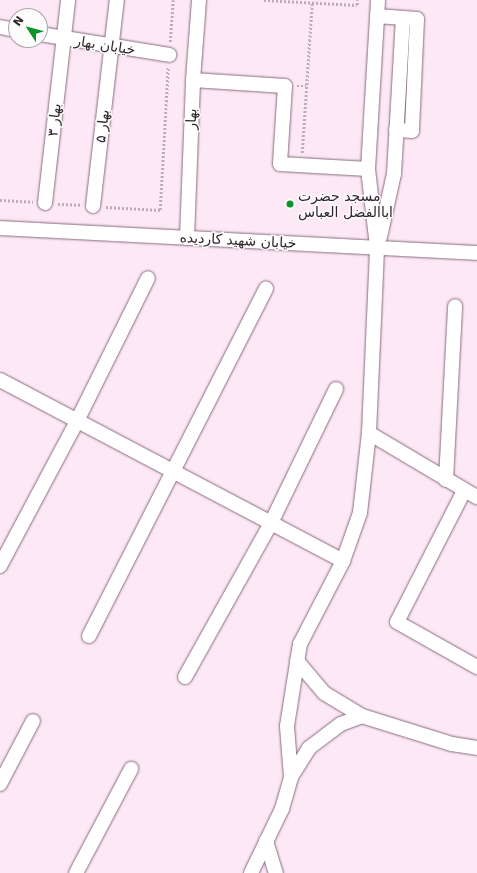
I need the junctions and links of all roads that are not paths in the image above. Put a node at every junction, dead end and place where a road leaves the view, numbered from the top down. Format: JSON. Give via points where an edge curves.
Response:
{"nodes":[{"id":1,"x":68,"y":0,"type":"edge"},
{"id":2,"x":117,"y":0,"type":"edge"},
{"id":3,"x":199,"y":0,"type":"edge"},
{"id":4,"x":378,"y":0,"type":"edge"},
{"id":5,"x":377,"y":16,"type":"junction"},
{"id":6,"x":48,"y":35,"type":"edge"},
{"id":7,"x":62,"y":38,"type":"junction"},
{"id":8,"x":111,"y":45,"type":"junction"},
{"id":9,"x":169,"y":56,"type":"road end"},
{"id":10,"x":193,"y":80,"type":"junction"},
{"id":11,"x":368,"y":169,"type":"junction"},
{"id":12,"x":45,"y":203,"type":"road end"},
{"id":13,"x":93,"y":206,"type":"road end"},
{"id":14,"x":0,"y":228,"type":"edge"},
{"id":15,"x":187,"y":238,"type":"junction"},
{"id":16,"x":378,"y":248,"type":"junction"},
{"id":17,"x":477,"y":252,"type":"edge"},
{"id":18,"x":148,"y":278,"type":"dead end"},
{"id":19,"x":266,"y":288,"type":"dead end"},
{"id":20,"x":455,"y":306,"type":"dead end"},
{"id":21,"x":0,"y":380,"type":"edge"},
{"id":22,"x":336,"y":389,"type":"dead end"},
{"id":23,"x":78,"y":419,"type":"junction"},
{"id":24,"x":369,"y":433,"type":"junction"},
{"id":25,"x":173,"y":471,"type":"junction"},
{"id":26,"x":446,"y":480,"type":"junction"},
{"id":27,"x":464,"y":491,"type":"junction"},
{"id":28,"x":477,"y":497,"type":"edge"},
{"id":29,"x":271,"y":523,"type":"junction"},
{"id":30,"x":343,"y":561,"type":"junction"},
{"id":31,"x":0,"y":566,"type":"edge"},
{"id":32,"x":89,"y":636,"type":"dead end"},
{"id":33,"x":297,"y":661,"type":"junction"},
{"id":34,"x":477,"y":667,"type":"edge"},
{"id":35,"x":185,"y":677,"type":"dead end"},
{"id":36,"x":362,"y":716,"type":"junction"},
{"id":37,"x":33,"y":721,"type":"dead end"},
{"id":38,"x":477,"y":748,"type":"edge"},
{"id":39,"x":131,"y":769,"type":"dead end"},
{"id":40,"x":291,"y":777,"type":"junction"},
{"id":41,"x":0,"y":784,"type":"edge"},
{"id":42,"x":266,"y":841,"type":"junction"},
{"id":43,"x":76,"y":873,"type":"edge"},
{"id":44,"x":251,"y":873,"type":"edge"},
{"id":45,"x":276,"y":873,"type":"edge"}],
"edges":[{"from":1,"to":7,"type":"street","name":"بهار ۳"},
{"from":2,"to":8,"type":"street","name":"بهار ۵"},
{"from":3,"to":10,"type":"street","name":"بهار"},
{"from":4,"to":5,"type":"street"},
{"from":5,"to":11,"type":"street"},
{"from":5,"to":16,"type":"street","via":[[403,18],[394,174]]},
{"from":6,"to":7,"type":"street","name":"خیابان بهار"},
{"from":7,"to":8,"type":"street","name":"خیابان بهار"},
{"from":7,"to":12,"type":"street","name":"بهار ۳"},
{"from":8,"to":9,"type":"street","name":"خیابان بهار"},
{"from":8,"to":13,"type":"street","name":"بهار ۵"},
{"from":10,"to":11,"type":"street","via":[[285,86],[280,164]]},
{"from":10,"to":15,"type":"street","name":"بهار"},
{"from":11,"to":16,"type":"street"},
{"from":14,"to":15,"type":"street","name":"خیابان شهید کاردیده"},
{"from":15,"to":16,"type":"street","name":"خیابان شهید کاردیده"},
{"from":16,"to":17,"type":"street","name":"خیابان شهید کاردیده"},
{"from":16,"to":24,"type":"street"},
{"from":18,"to":23,"type":"street"},
{"from":19,"to":25,"type":"street"},
{"from":20,"to":26,"type":"street"},
{"from":21,"to":23,"type":"street"},
{"from":22,"to":29,"type":"street"},
{"from":23,"to":25,"type":"street"},
{"from":23,"to":31,"type":"street"},
{"from":24,"to":26,"type":"street"},
{"from":24,"to":30,"type":"street","via":[[360,513]]},
{"from":25,"to":29,"type":"street"},
{"from":25,"to":32,"type":"street"},
{"from":26,"to":27,"type":"street"},
{"from":27,"to":28,"type":"street"},
{"from":27,"to":34,"type":"street","via":[[397,622]]},
{"from":29,"to":30,"type":"street"},
{"from":29,"to":35,"type":"street"},
{"from":30,"to":33,"type":"street","via":[[300,644]]},
{"from":33,"to":36,"type":"street","via":[[324,694]]},
{"from":33,"to":40,"type":"street","via":[[287,726]]},
{"from":36,"to":38,"type":"street","via":[[452,744]]},
{"from":36,"to":40,"type":"street","via":[[341,724],[309,748]]},
{"from":37,"to":41,"type":"street"},
{"from":39,"to":43,"type":"street"},
{"from":40,"to":42,"type":"street","via":[[282,809]]},
{"from":42,"to":44,"type":"street"},
{"from":42,"to":45,"type":"street"}]}
